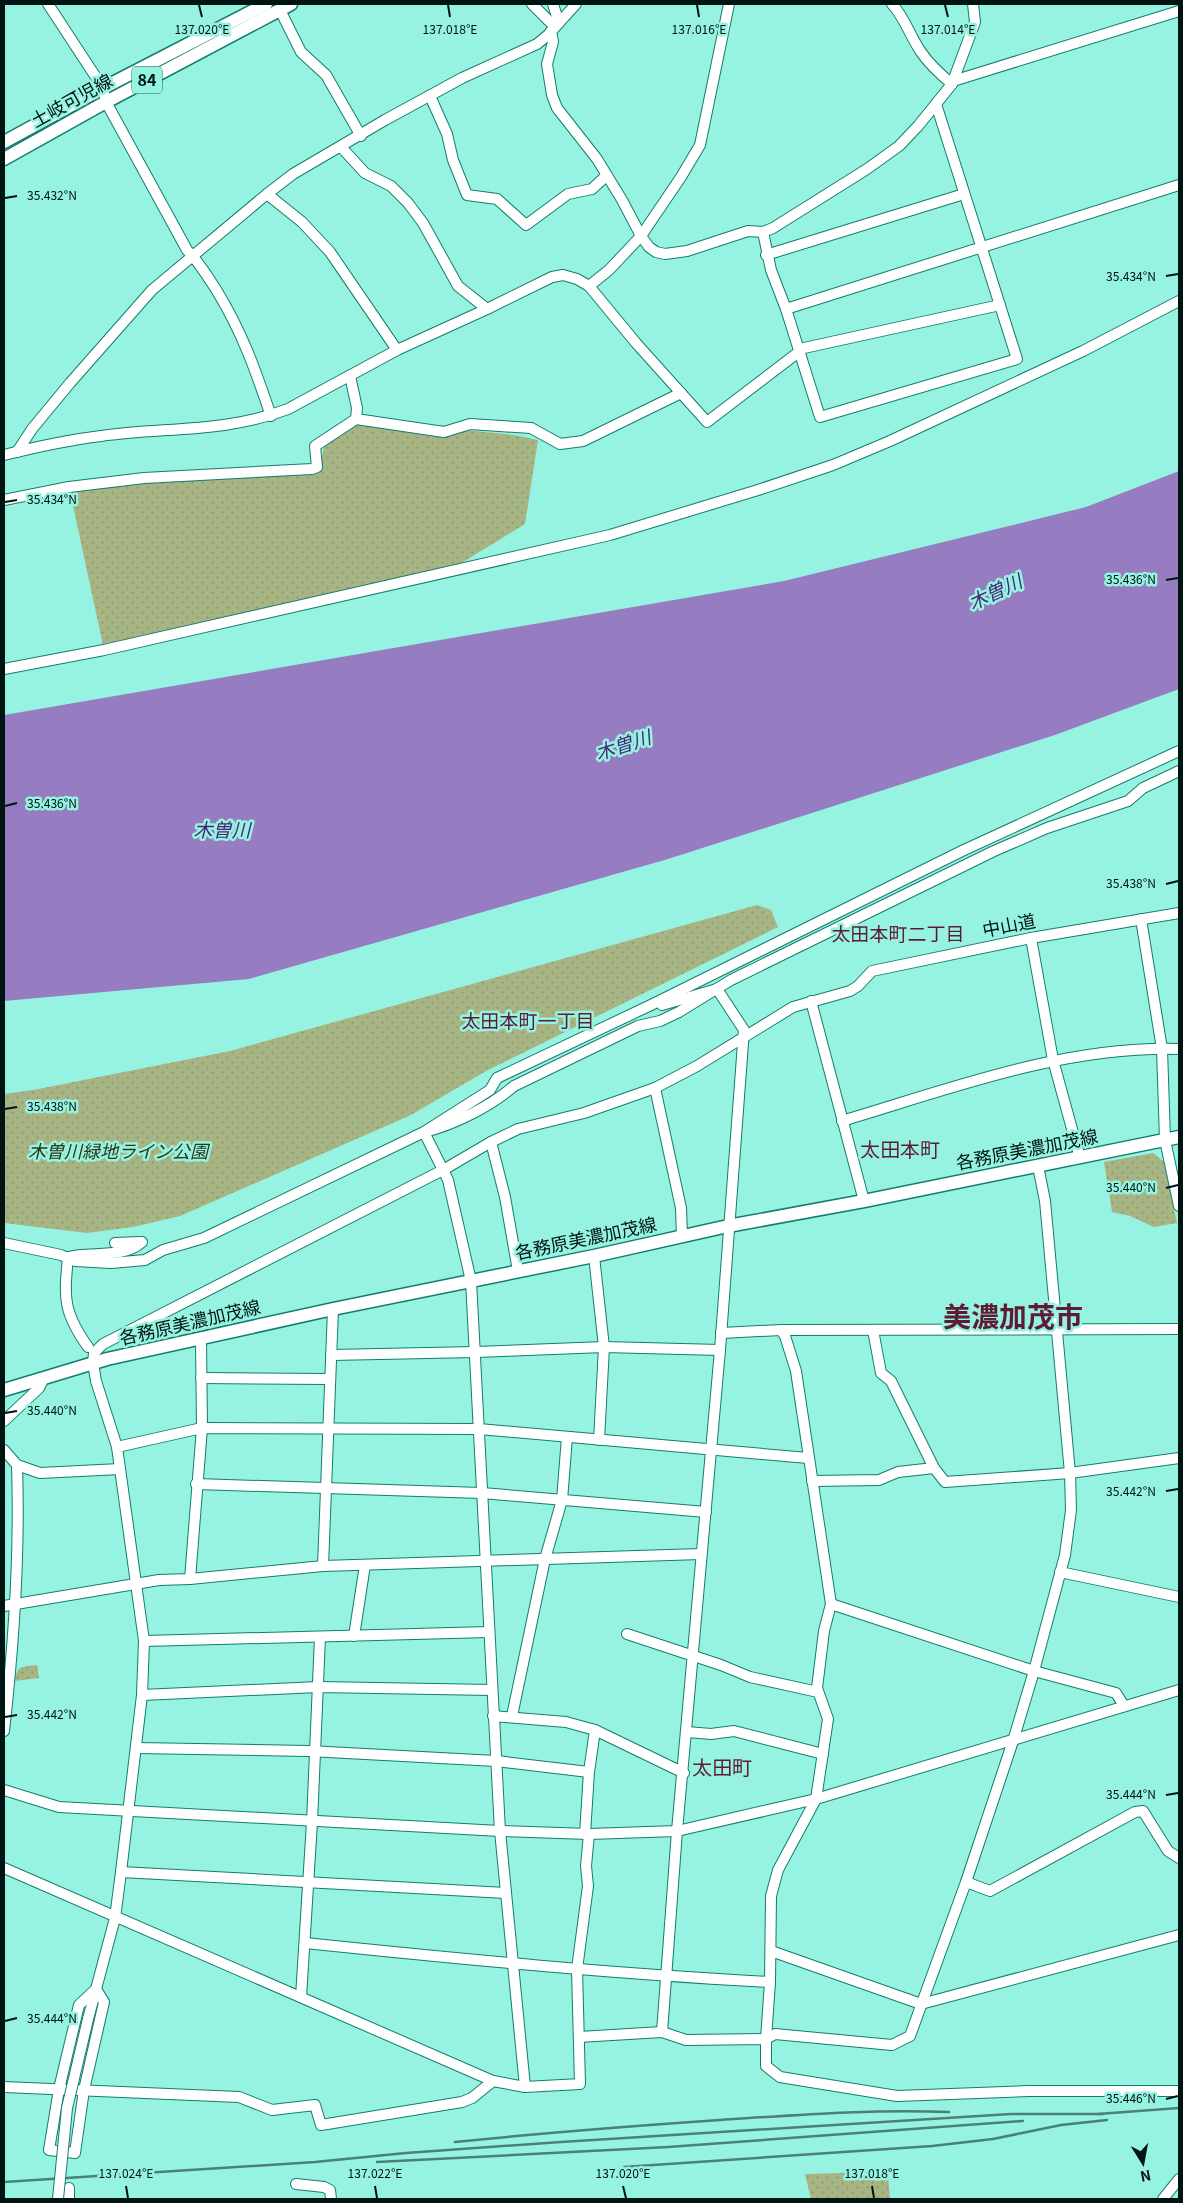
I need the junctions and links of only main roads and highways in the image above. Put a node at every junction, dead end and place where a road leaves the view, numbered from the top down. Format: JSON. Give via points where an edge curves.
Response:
{"nodes":[{"id":1,"x":266,"y":4,"type":"edge"},
{"id":2,"x":286,"y":7,"type":"edge"},
{"id":3,"x":4,"y":142,"type":"edge"},
{"id":4,"x":4,"y":159,"type":"edge"},
{"id":5,"x":1179,"y":1137,"type":"edge"},
{"id":6,"x":4,"y":1390,"type":"edge"}],
"edges":[{"from":1,"to":3,"type":"main road","name":"土岐可児線","number":"84"},
{"from":2,"to":4,"type":"main road","name":"土岐可児線","number":"84"},
{"from":5,"to":6,"type":"main road","name":"各務原美濃加茂線","via":[[728,1226],[333,1309],[93,1363]]}]}
